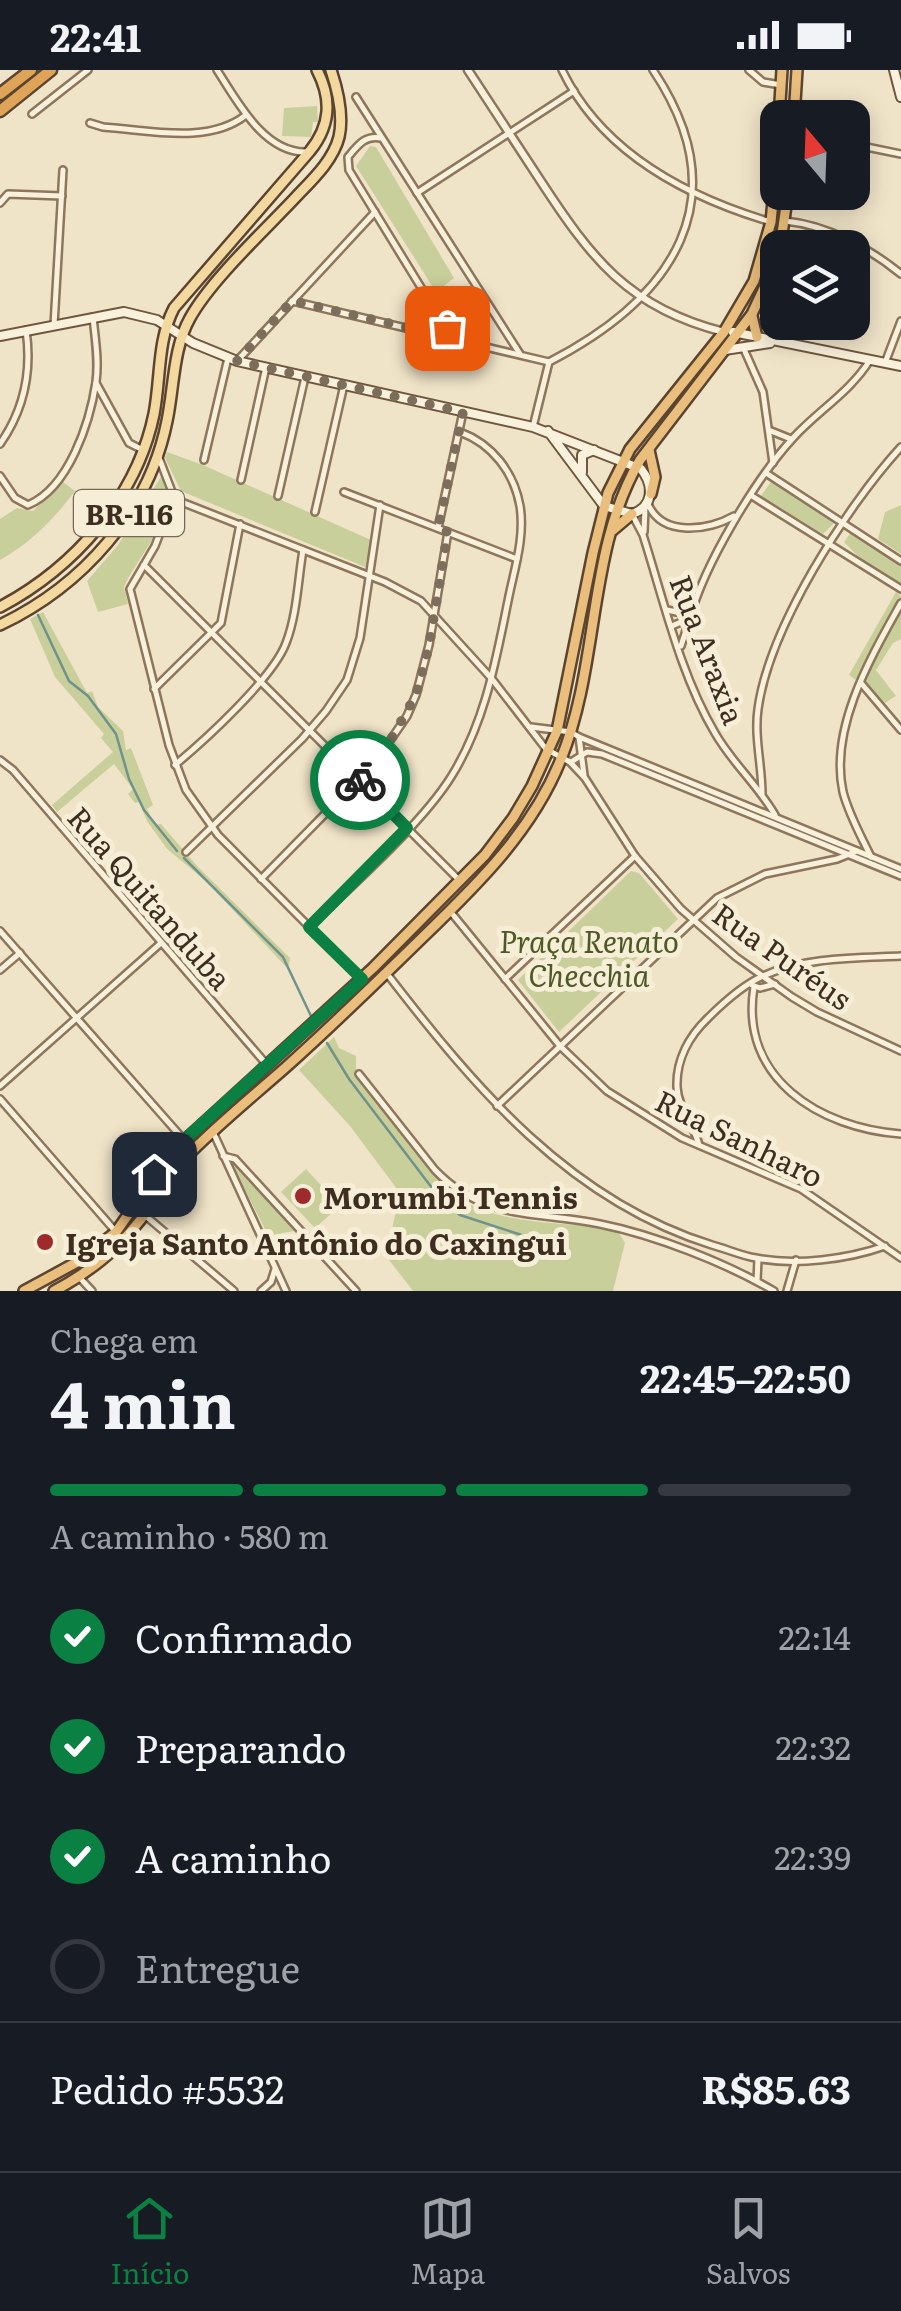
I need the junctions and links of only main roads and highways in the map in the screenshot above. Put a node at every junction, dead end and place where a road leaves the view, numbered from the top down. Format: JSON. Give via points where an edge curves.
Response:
{"nodes":[{"id":1,"x":31,"y":70,"type":"edge"},
{"id":2,"x":52,"y":70,"type":"edge"},
{"id":3,"x":317,"y":70,"type":"edge"},
{"id":4,"x":331,"y":70,"type":"edge"},
{"id":5,"x":782,"y":70,"type":"edge"},
{"id":6,"x":797,"y":70,"type":"edge"},
{"id":7,"x":894,"y":70,"type":"edge"},
{"id":8,"x":0,"y":94,"type":"edge"},
{"id":9,"x":901,"y":97,"type":"edge"},
{"id":10,"x":780,"y":100,"type":"edge"},
{"id":11,"x":797,"y":100,"type":"edge"},
{"id":12,"x":0,"y":111,"type":"edge"},
{"id":13,"x":772,"y":210,"type":"edge"},
{"id":14,"x":760,"y":297,"type":"edge"},
{"id":15,"x":752,"y":314,"type":"junction"},
{"id":16,"x":166,"y":326,"type":"junction"},
{"id":17,"x":724,"y":332,"type":"junction"},
{"id":18,"x":739,"y":332,"type":"junction"},
{"id":19,"x":0,"y":336,"type":"edge"},
{"id":20,"x":182,"y":336,"type":"junction"},
{"id":21,"x":756,"y":337,"type":"junction"},
{"id":22,"x":775,"y":342,"type":"junction"},
{"id":23,"x":725,"y":350,"type":"junction"},
{"id":24,"x":901,"y":366,"type":"edge"},
{"id":25,"x":548,"y":431,"type":"junction"},
{"id":26,"x":594,"y":450,"type":"junction"},
{"id":27,"x":648,"y":450,"type":"junction"},
{"id":28,"x":622,"y":461,"type":"junction"},
{"id":29,"x":637,"y":466,"type":"junction"},
{"id":30,"x":584,"y":479,"type":"junction"},
{"id":31,"x":648,"y":501,"type":"junction"},
{"id":32,"x":604,"y":506,"type":"junction"},
{"id":33,"x":616,"y":511,"type":"junction"},
{"id":34,"x":632,"y":514,"type":"junction"},
{"id":35,"x":610,"y":532,"type":"junction"},
{"id":36,"x":0,"y":607,"type":"edge"},
{"id":37,"x":0,"y":625,"type":"edge"},
{"id":38,"x":24,"y":1291,"type":"edge"},
{"id":39,"x":54,"y":1291,"type":"edge"}],
"edges":[{"from":1,"to":8,"type":"highway"},
{"from":2,"to":12,"type":"highway"},
{"from":3,"to":16,"type":"main road","number":"BR-116","via":[[327,96],[325,129],[186,293]]},
{"from":4,"to":20,"type":"main road","number":"BR-116","via":[[340,106],[334,150],[198,306]]},
{"from":5,"to":10,"type":"highway"},
{"from":6,"to":11,"type":"highway"},
{"from":7,"to":9,"type":"main road"},
{"from":13,"to":17,"type":"highway","via":[[754,281]]},
{"from":14,"to":15,"type":"highway"},
{"from":15,"to":18,"type":"highway"},
{"from":15,"to":21,"type":"highway"},
{"from":16,"to":19,"type":"main road","via":[[138,314],[92,316]]},
{"from":16,"to":20,"type":"main road"},
{"from":16,"to":36,"type":"main road","number":"BR-116","via":[[154,416],[125,486],[94,534],[54,573]]},
{"from":17,"to":18,"type":"main road"},
{"from":17,"to":28,"type":"highway"},
{"from":18,"to":21,"type":"main road"},
{"from":18,"to":23,"type":"highway"},
{"from":20,"to":25,"type":"main road","via":[[232,360]]},
{"from":20,"to":37,"type":"main road","number":"BR-116","via":[[167,422],[134,506],[99,553],[56,593]]},
{"from":21,"to":22,"type":"main road"},
{"from":22,"to":23,"type":"main road"},
{"from":22,"to":24,"type":"main road"},
{"from":23,"to":27,"type":"highway"},
{"from":25,"to":26,"type":"main road"},
{"from":25,"to":30,"type":"main road"},
{"from":26,"to":28,"type":"main road"},
{"from":26,"to":30,"type":"main road","via":[[582,455]]},
{"from":27,"to":29,"type":"highway"},
{"from":27,"to":31,"type":"highway","via":[[655,477]]},
{"from":28,"to":29,"type":"main road"},
{"from":28,"to":32,"type":"highway"},
{"from":29,"to":31,"type":"main road","via":[[646,476]]},
{"from":29,"to":33,"type":"highway"},
{"from":30,"to":32,"type":"main road"},
{"from":31,"to":34,"type":"main road"},
{"from":32,"to":33,"type":"main road"},
{"from":32,"to":38,"type":"highway","via":[[556,731],[513,818],[460,882],[362,979],[184,1140],[116,1232]]},
{"from":33,"to":34,"type":"main road"},
{"from":33,"to":35,"type":"highway"},
{"from":34,"to":35,"type":"highway"},
{"from":35,"to":39,"type":"highway","via":[[575,735],[566,761],[513,842],[450,912],[178,1166],[114,1251]]}]}
